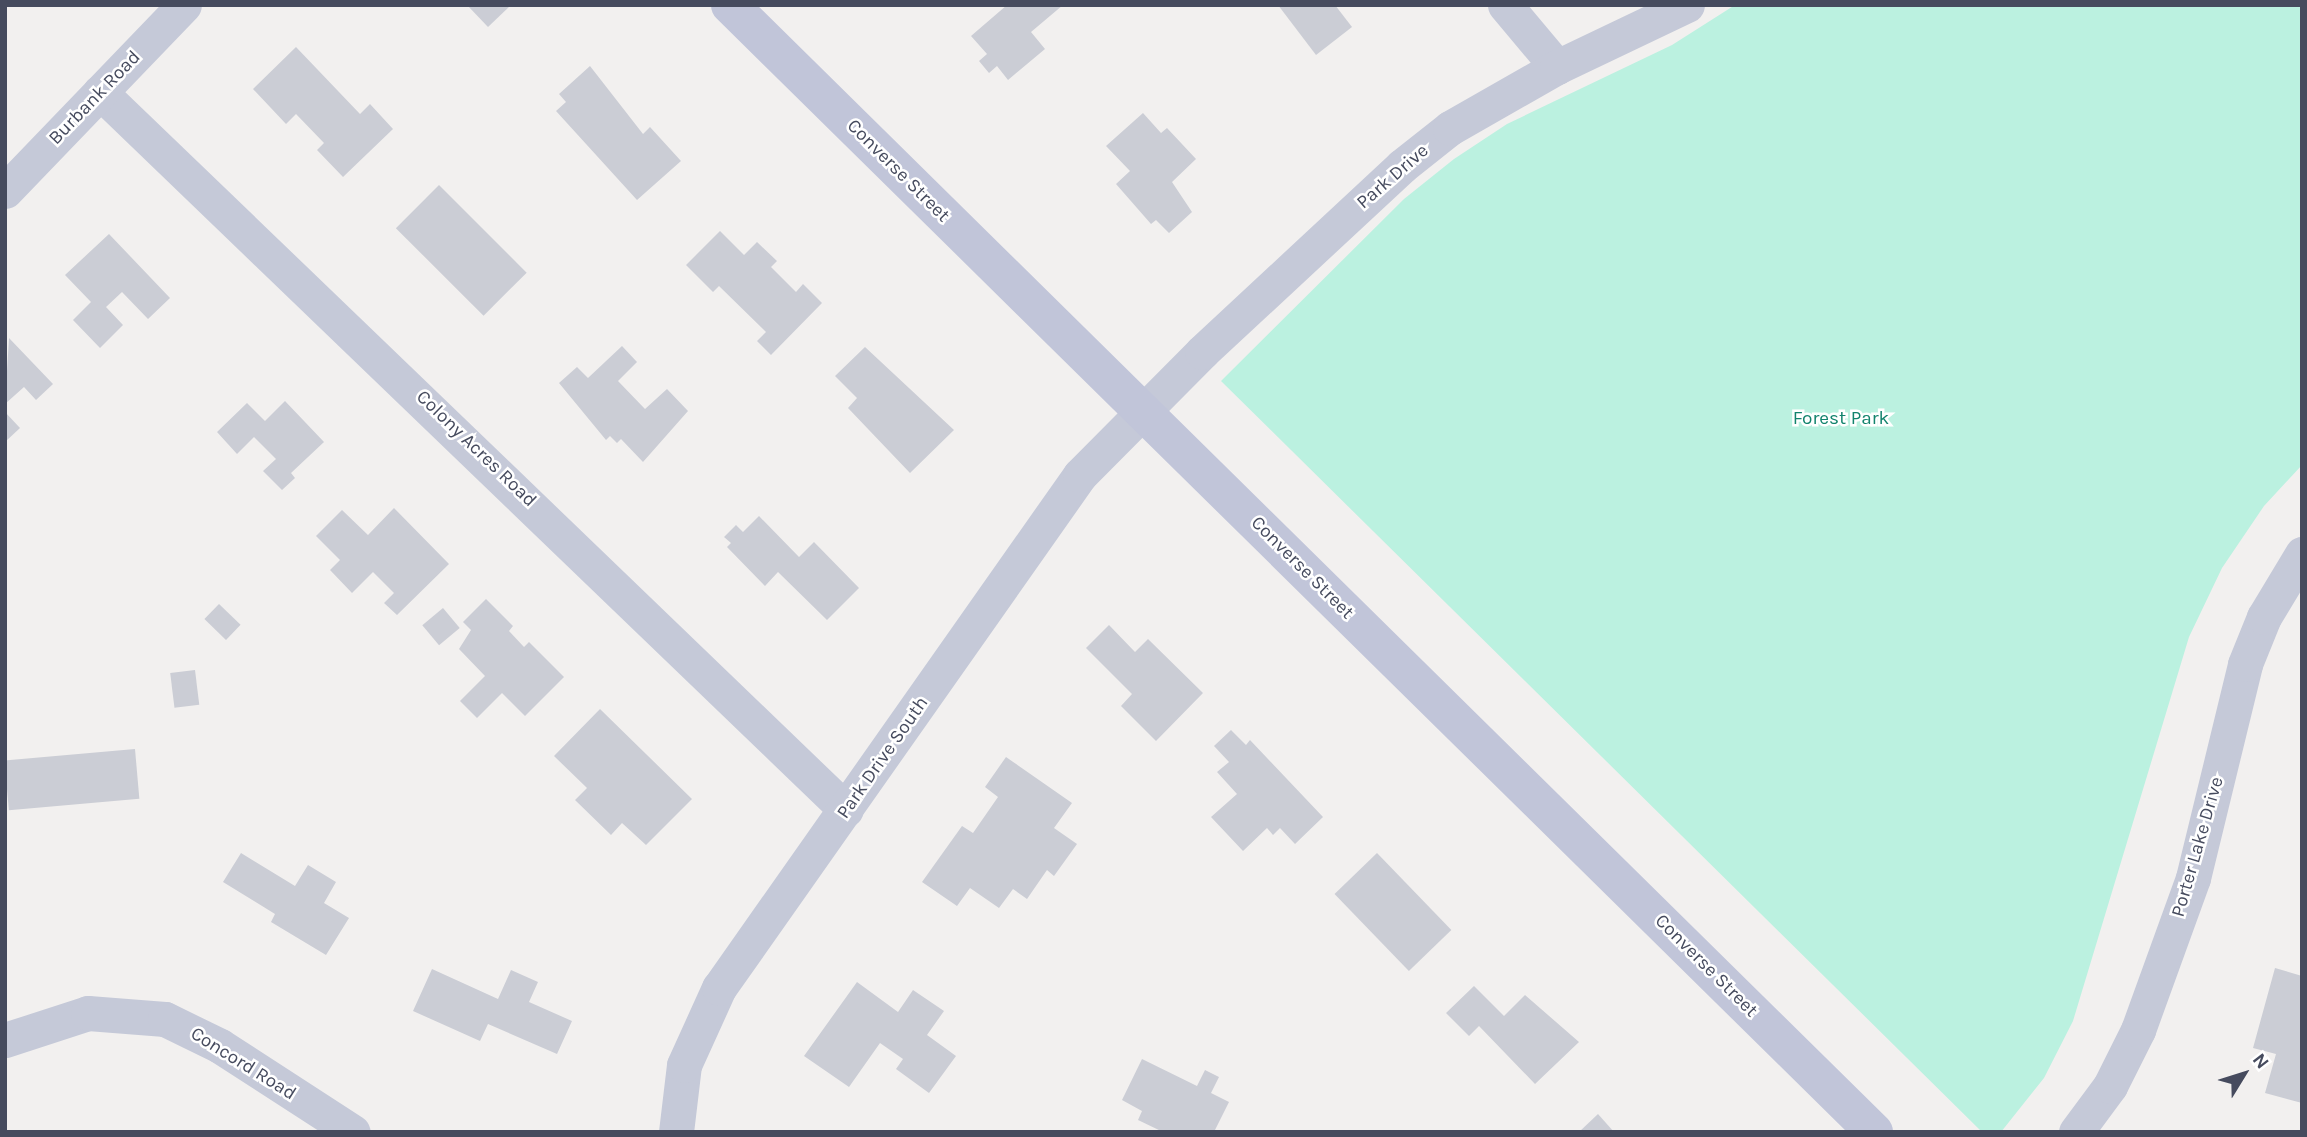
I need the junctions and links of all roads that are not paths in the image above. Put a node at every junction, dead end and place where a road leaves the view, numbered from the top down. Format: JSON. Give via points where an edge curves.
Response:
{"nodes":[{"id":1,"x":184,"y":5,"type":"edge"},
{"id":2,"x":730,"y":5,"type":"edge"},
{"id":3,"x":1505,"y":5,"type":"edge"},
{"id":4,"x":1687,"y":5,"type":"edge"},
{"id":5,"x":1557,"y":67,"type":"junction"},
{"id":6,"x":100,"y":92,"type":"junction"},
{"id":7,"x":5,"y":191,"type":"edge"},
{"id":8,"x":1143,"y":412,"type":"junction"},
{"id":9,"x":2302,"y":554,"type":"edge"},
{"id":10,"x":846,"y":810,"type":"junction"},
{"id":11,"x":5,"y":1040,"type":"edge"},
{"id":12,"x":353,"y":1132,"type":"edge"},
{"id":13,"x":676,"y":1132,"type":"edge"},
{"id":14,"x":1874,"y":1132,"type":"edge"},
{"id":15,"x":2076,"y":1132,"type":"edge"}],
"edges":[{"from":1,"to":6,"type":"street","name":"Burbank Road"},
{"from":2,"to":8,"type":"main road","name":"Converse Street"},
{"from":3,"to":5,"type":"street"},
{"from":4,"to":5,"type":"street","name":"Park Drive"},
{"from":5,"to":8,"type":"street","name":"Park Drive","via":[[1480,109],[1402,166]]},
{"from":6,"to":7,"type":"street","name":"Burbank Road"},
{"from":6,"to":10,"type":"street","name":"Colony Acres Road"},
{"from":8,"to":10,"type":"street","name":"Park Drive South","via":[[1080,475]]},
{"from":8,"to":14,"type":"main road","name":"Converse Street"},
{"from":9,"to":15,"type":"street","name":"Porter Lake Drive","via":[[2264,617],[2245,664],[2193,878],[2138,1030],[2110,1086]]},
{"from":10,"to":13,"type":"street","name":"Park Drive South","via":[[702,1018],[684,1065]]},
{"from":11,"to":12,"type":"street","name":"Concord Road","via":[[88,1013],[165,1019],[220,1046]]}]}
